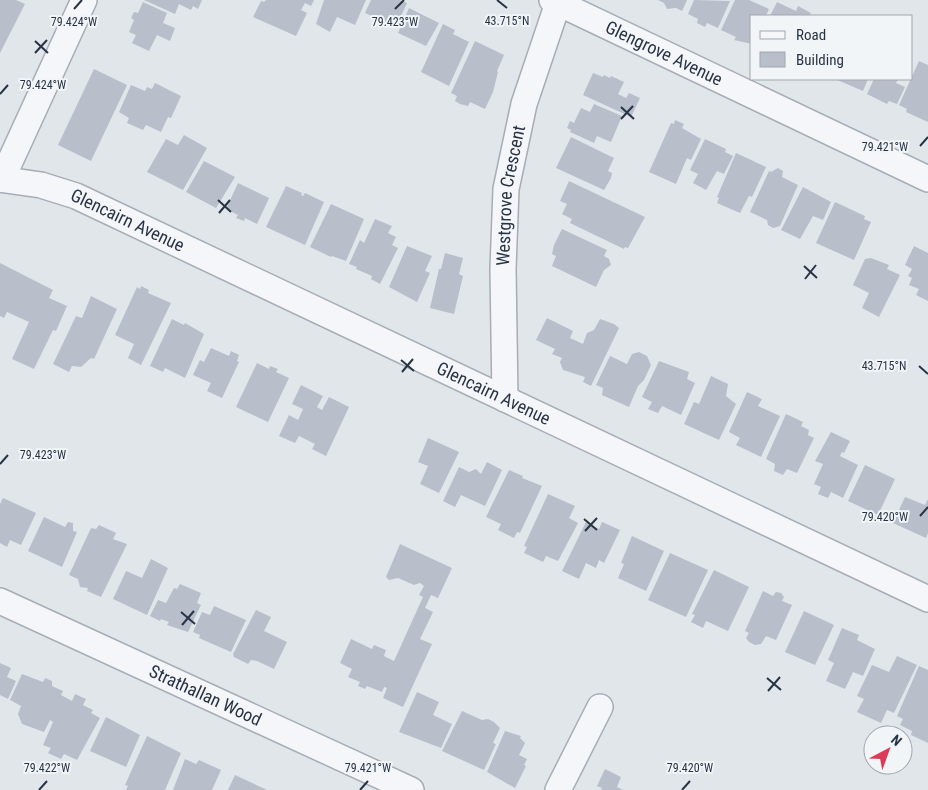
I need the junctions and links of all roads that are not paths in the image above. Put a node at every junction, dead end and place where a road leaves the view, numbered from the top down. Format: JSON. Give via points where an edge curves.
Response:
{"nodes":[{"id":1,"x":84,"y":0,"type":"edge"},
{"id":2,"x":556,"y":1,"type":"edge"},
{"id":3,"x":928,"y":178,"type":"edge"},
{"id":4,"x":1,"y":179,"type":"edge"},
{"id":5,"x":506,"y":399,"type":"junction"},
{"id":6,"x":928,"y":599,"type":"edge"},
{"id":7,"x":0,"y":601,"type":"edge"},
{"id":8,"x":600,"y":706,"type":"dead end"},
{"id":9,"x":411,"y":790,"type":"edge"},
{"id":10,"x":558,"y":790,"type":"edge"}],
"edges":[{"from":1,"to":4,"type":"street"},
{"from":2,"to":3,"type":"street","name":"Glengrove Avenue"},
{"from":2,"to":5,"type":"street","name":"Westgrove Crescent","via":[[524,104],[506,189],[503,269]]},
{"from":4,"to":5,"type":"street","name":"Glencairn Avenue","via":[[41,185],[76,196]]},
{"from":5,"to":6,"type":"street","name":"Glencairn Avenue"},
{"from":7,"to":9,"type":"street","name":"Strathallan Wood"},
{"from":8,"to":10,"type":"street"}]}
